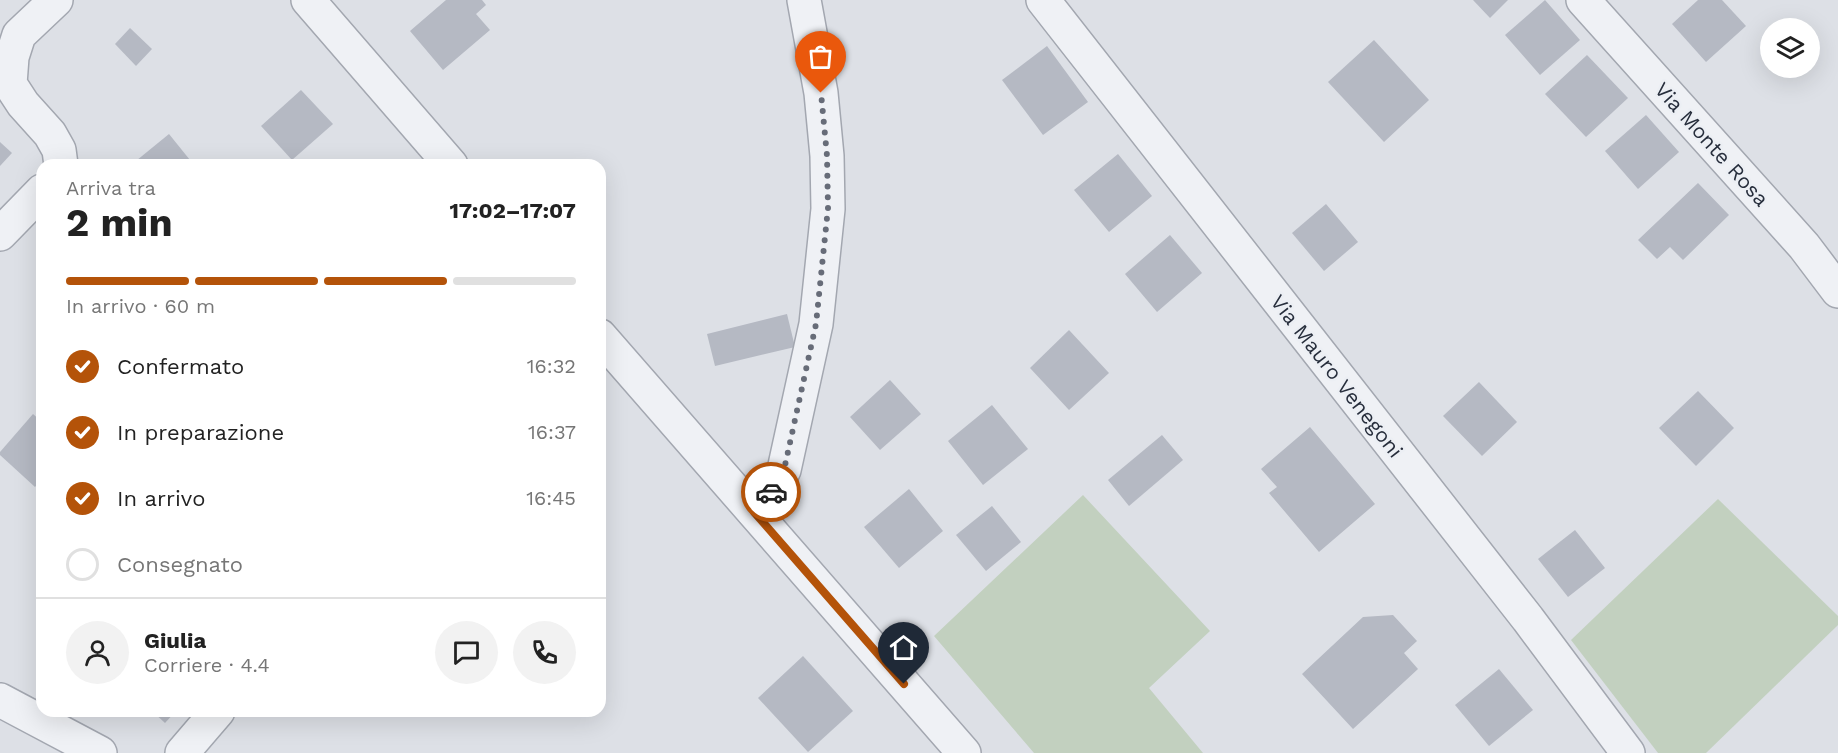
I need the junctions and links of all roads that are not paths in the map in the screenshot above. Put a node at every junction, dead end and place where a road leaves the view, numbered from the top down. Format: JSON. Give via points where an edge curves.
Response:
{"nodes":[{"id":1,"x":56,"y":0,"type":"edge"},
{"id":2,"x":308,"y":0,"type":"edge"},
{"id":3,"x":804,"y":0,"type":"edge"},
{"id":4,"x":1043,"y":0,"type":"edge"},
{"id":5,"x":1583,"y":0,"type":"edge"},
{"id":6,"x":61,"y":159,"type":"edge"},
{"id":7,"x":446,"y":159,"type":"edge"},
{"id":8,"x":36,"y":197,"type":"edge"},
{"id":9,"x":0,"y":234,"type":"edge"},
{"id":10,"x":1838,"y":291,"type":"edge"},
{"id":11,"x":606,"y":343,"type":"edge"},
{"id":12,"x":754,"y":512,"type":"junction"},
{"id":13,"x":0,"y":700,"type":"edge"},
{"id":14,"x":213,"y":717,"type":"edge"},
{"id":15,"x":100,"y":753,"type":"edge"},
{"id":16,"x":182,"y":753,"type":"edge"},
{"id":17,"x":964,"y":753,"type":"edge"},
{"id":18,"x":1628,"y":753,"type":"edge"}],
"edges":[{"from":1,"to":6,"type":"street","via":[[20,35],[12,57],[10,84],[50,134]]},
{"from":2,"to":7,"type":"street"},
{"from":3,"to":12,"type":"street","via":[[821,93],[828,208],[816,324],[784,470],[767,499]]},
{"from":4,"to":18,"type":"street","name":"Via Mauro Venegoni","via":[[1528,619]]},
{"from":5,"to":10,"type":"street","name":"Via Monte Rosa","via":[[1804,246]]},
{"from":8,"to":9,"type":"street"},
{"from":11,"to":12,"type":"street"},
{"from":12,"to":17,"type":"street"},
{"from":13,"to":15,"type":"street"},
{"from":14,"to":16,"type":"street"}]}
